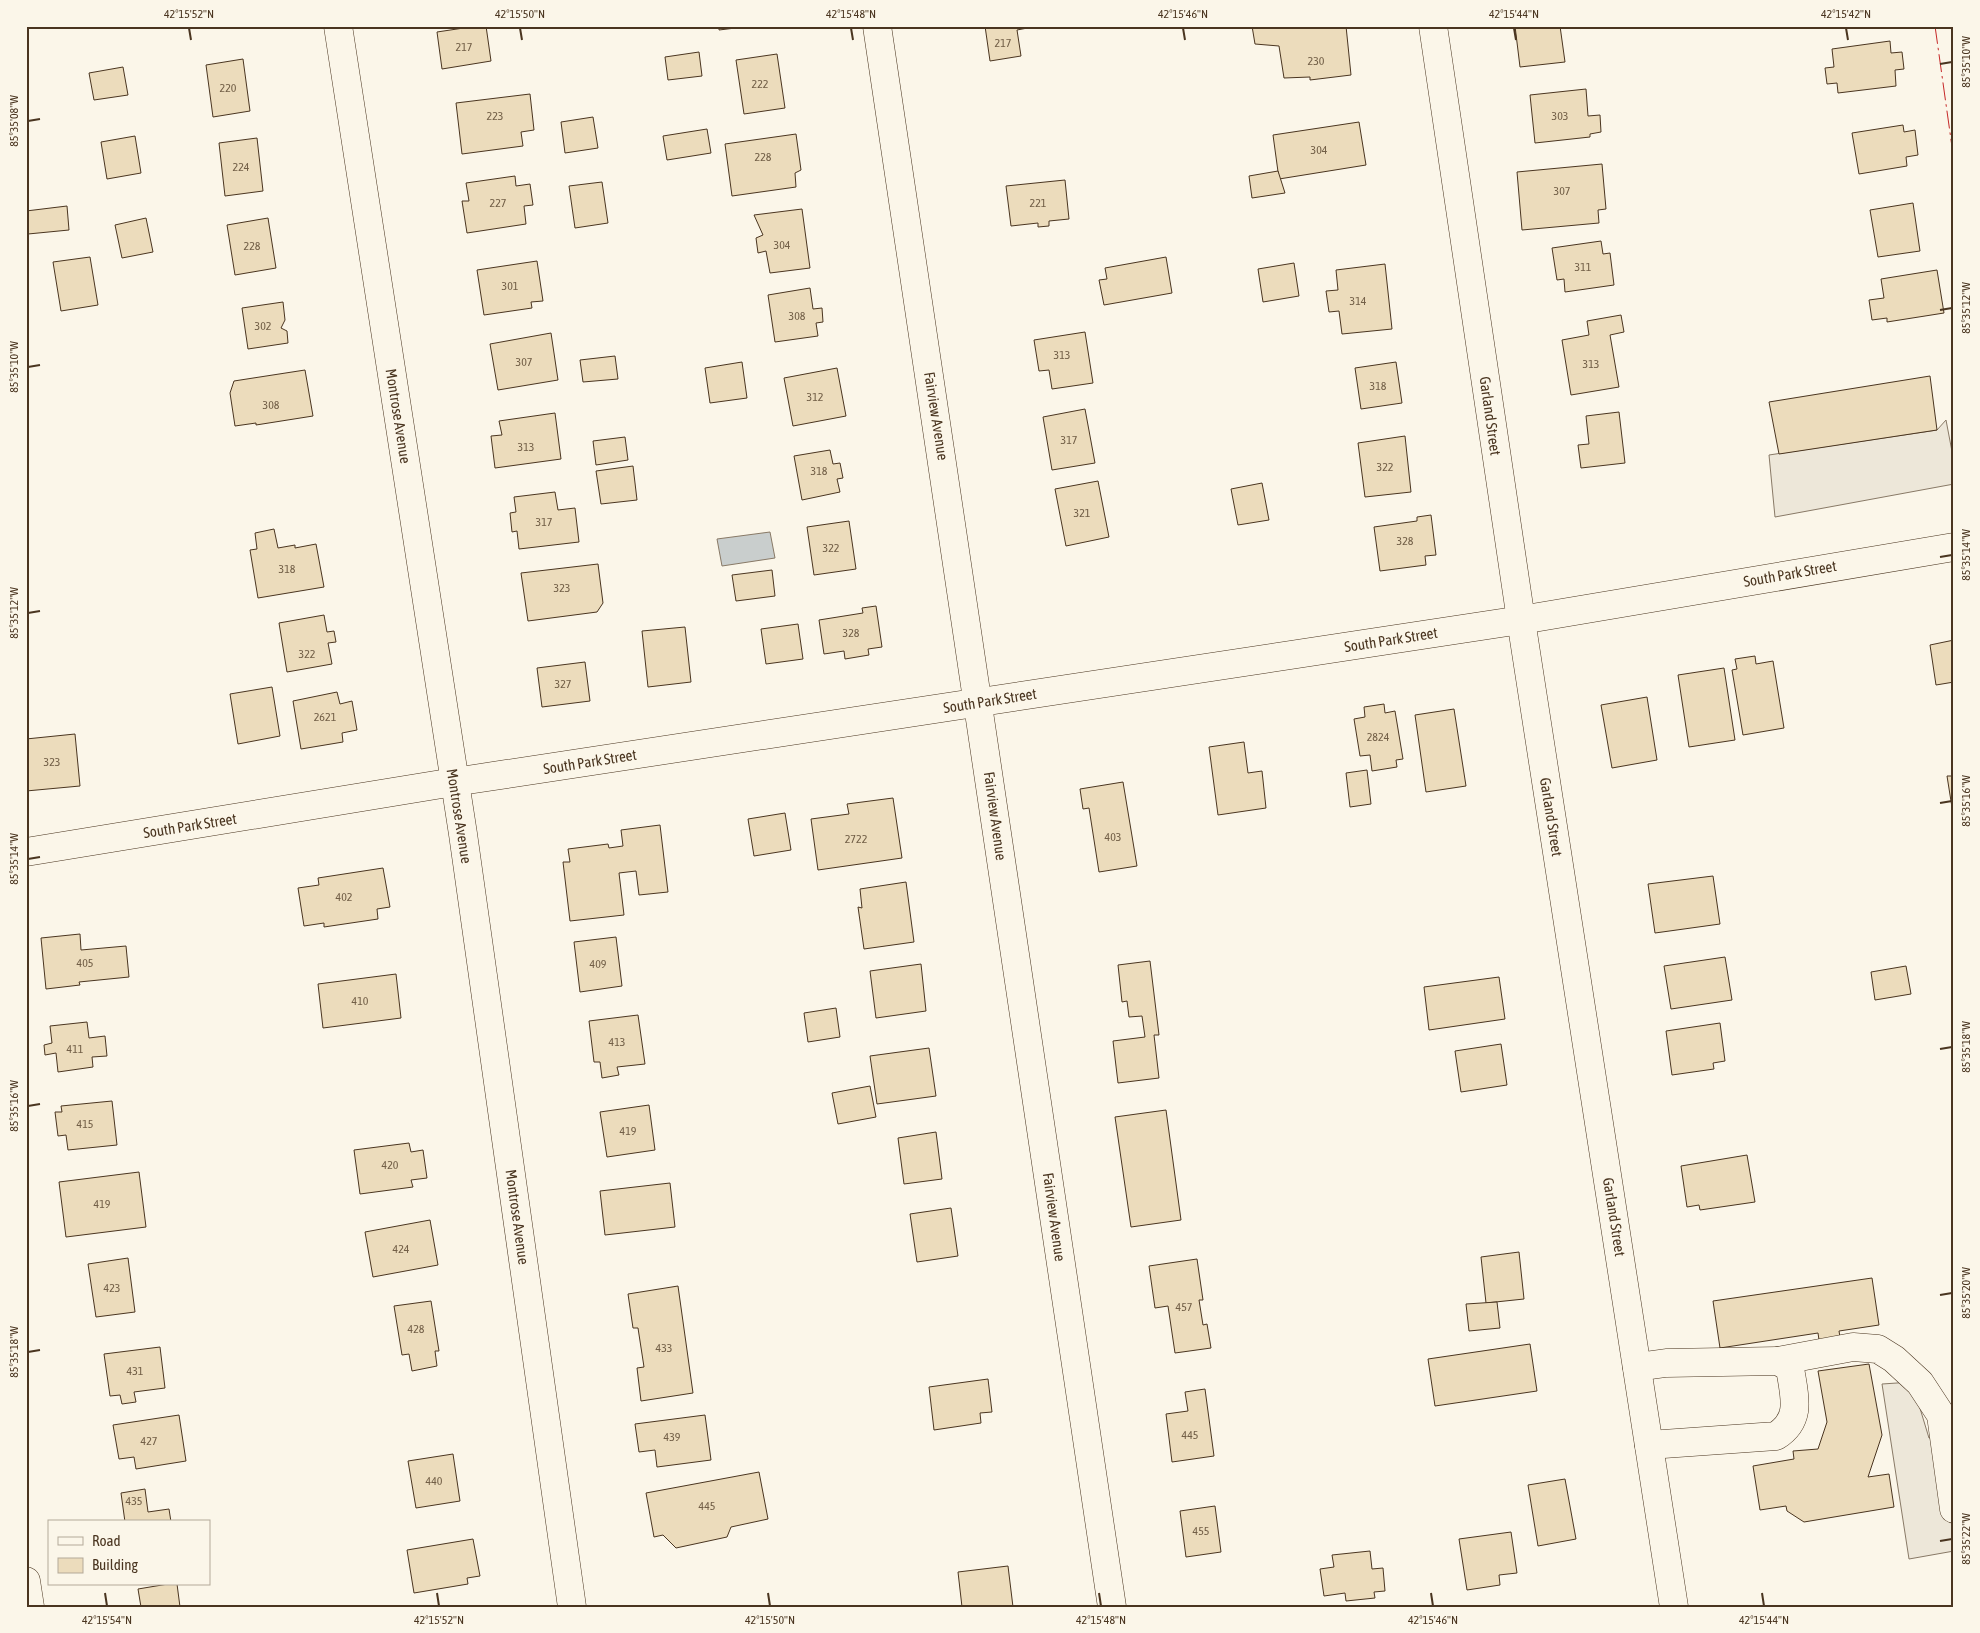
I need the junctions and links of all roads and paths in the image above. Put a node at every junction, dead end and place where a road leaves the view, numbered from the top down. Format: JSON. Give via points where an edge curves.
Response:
{"nodes":[{"id":1,"x":338,"y":26,"type":"edge"},
{"id":2,"x":877,"y":26,"type":"edge"},
{"id":3,"x":1433,"y":26,"type":"edge"},
{"id":4,"x":1954,"y":547,"type":"edge"},
{"id":5,"x":1520,"y":620,"type":"junction"},
{"id":6,"x":978,"y":703,"type":"junction"},
{"id":7,"x":454,"y":782,"type":"junction"},
{"id":8,"x":26,"y":852,"type":"edge"},
{"id":9,"x":1778,"y":1361,"type":"junction"},
{"id":10,"x":1637,"y":1367,"type":"junction"},
{"id":11,"x":1650,"y":1445,"type":"junction"},
{"id":12,"x":1954,"y":1509,"type":"edge"},
{"id":13,"x":26,"y":1581,"type":"edge"},
{"id":14,"x":30,"y":1607,"type":"edge"},
{"id":15,"x":572,"y":1607,"type":"edge"},
{"id":16,"x":1112,"y":1607,"type":"edge"},
{"id":17,"x":1674,"y":1607,"type":"edge"}],
"edges":[{"from":1,"to":7,"type":"street","name":"Montrose Avenue"},
{"from":2,"to":6,"type":"street","name":"Fairview Avenue"},
{"from":3,"to":5,"type":"street","name":"Garland Street"},
{"from":4,"to":5,"type":"street","name":"South Park Street"},
{"from":5,"to":6,"type":"street","name":"South Park Street"},
{"from":5,"to":10,"type":"street","name":"Garland Street"},
{"from":6,"to":7,"type":"street","name":"South Park Street"},
{"from":6,"to":16,"type":"street","name":"Fairview Avenue"},
{"from":7,"to":8,"type":"street","name":"South Park Street"},
{"from":7,"to":15,"type":"street","name":"Montrose Avenue"},
{"from":9,"to":10,"type":"street","via":[[1666,1363]]},
{"from":9,"to":11,"type":"street","via":[[1790,1368],[1794,1393],[1794,1414],[1787,1429],[1776,1436]]},
{"from":9,"to":12,"type":"street","via":[[1853,1347],[1878,1349],[1894,1359],[1920,1383],[1941,1415]]},
{"from":10,"to":11,"type":"street","name":"Garland Street"},
{"from":11,"to":17,"type":"street","name":"Garland Street"},
{"from":13,"to":14,"type":"street"}]}
